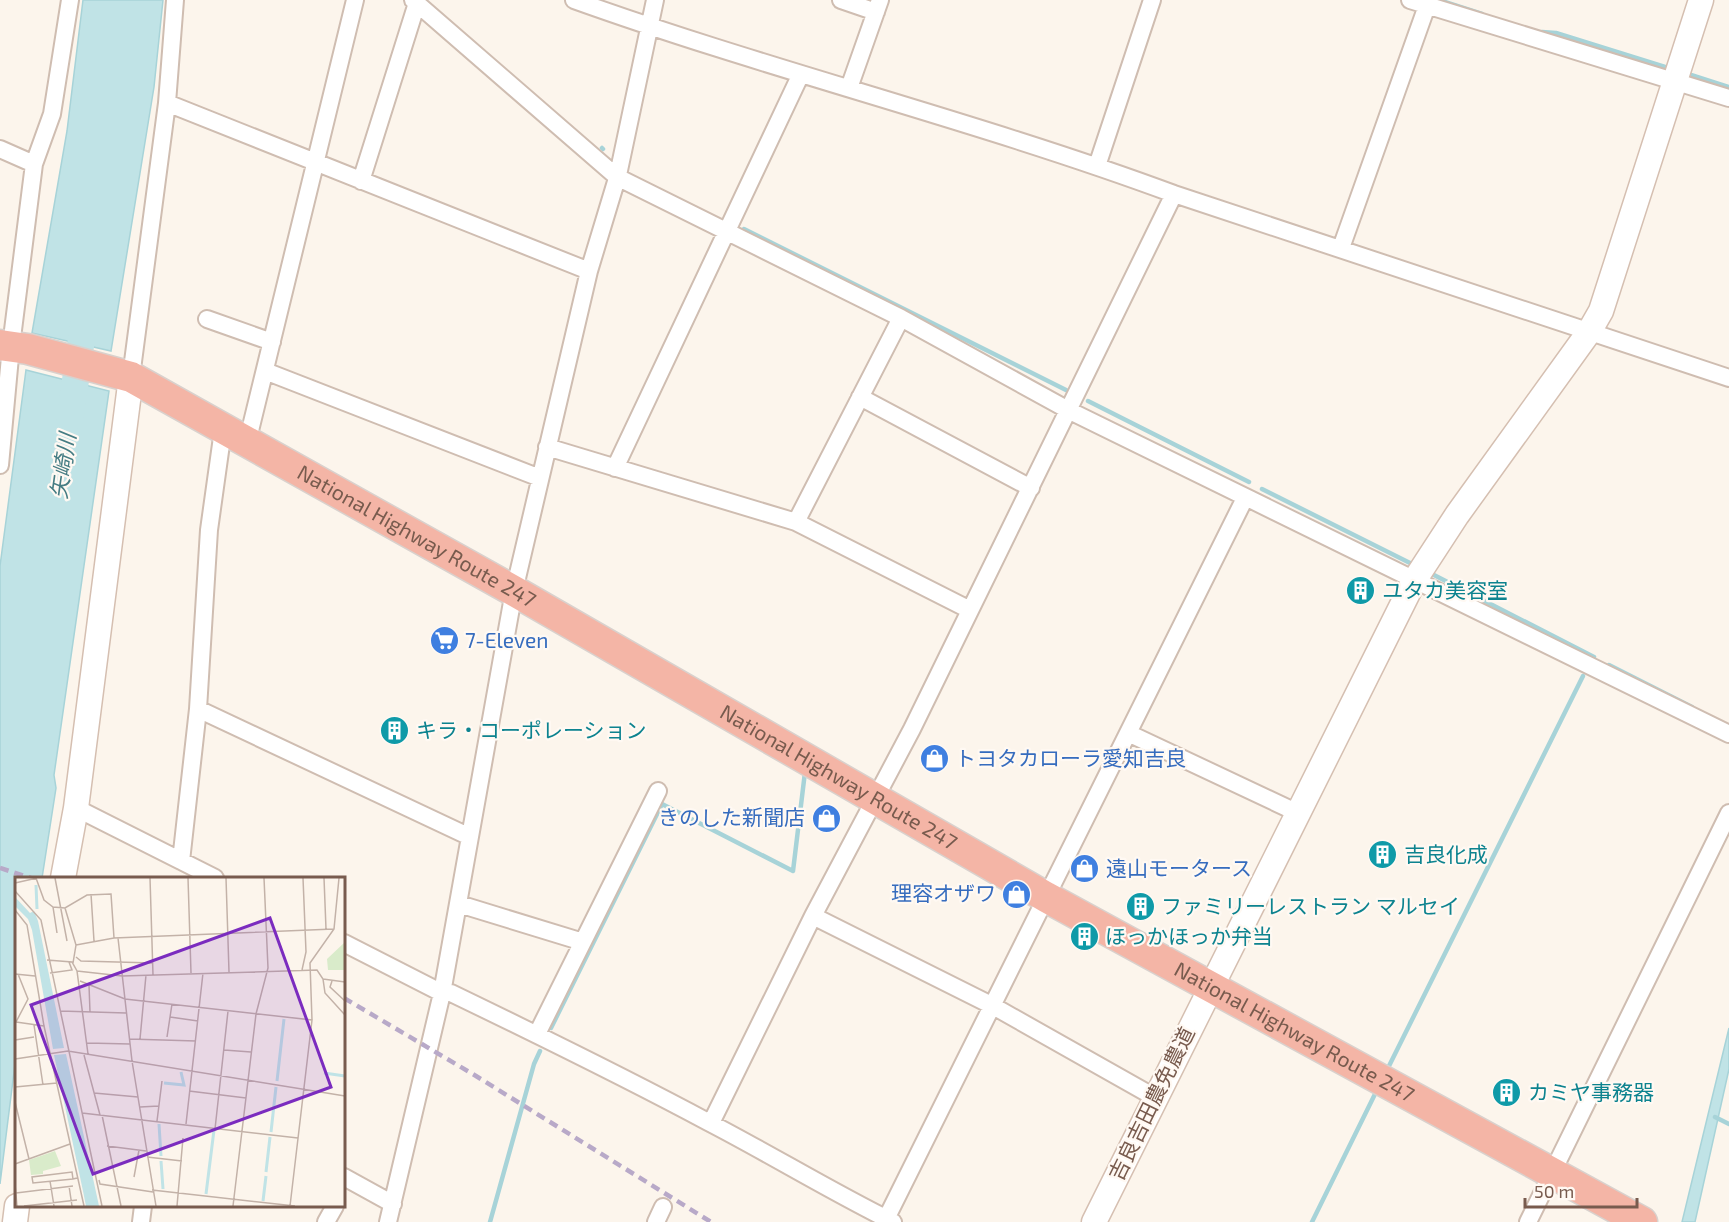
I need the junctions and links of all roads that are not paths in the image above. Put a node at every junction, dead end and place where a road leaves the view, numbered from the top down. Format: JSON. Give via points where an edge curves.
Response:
{"nodes":[{"id":1,"x":69,"y":0,"type":"edge"},
{"id":2,"x":176,"y":0,"type":"edge"},
{"id":3,"x":355,"y":0,"type":"edge"},
{"id":4,"x":574,"y":0,"type":"edge"},
{"id":5,"x":655,"y":0,"type":"edge"},
{"id":6,"x":841,"y":0,"type":"edge"},
{"id":7,"x":1152,"y":0,"type":"edge"},
{"id":8,"x":1410,"y":0,"type":"edge"},
{"id":9,"x":1701,"y":0,"type":"edge"},
{"id":10,"x":415,"y":2,"type":"edge"},
{"id":11,"x":1428,"y":3,"type":"edge"},
{"id":12,"x":878,"y":6,"type":"edge"},
{"id":13,"x":650,"y":27,"type":"junction"},
{"id":14,"x":800,"y":76,"type":"junction"},
{"id":15,"x":1674,"y":82,"type":"junction"},
{"id":16,"x":849,"y":88,"type":"junction"},
{"id":17,"x":1729,"y":98,"type":"edge"},
{"id":18,"x":167,"y":103,"type":"junction"},
{"id":19,"x":0,"y":149,"type":"edge"},
{"id":20,"x":34,"y":164,"type":"junction"},
{"id":21,"x":316,"y":164,"type":"junction"},
{"id":22,"x":1097,"y":165,"type":"junction"},
{"id":23,"x":617,"y":177,"type":"junction"},
{"id":24,"x":361,"y":182,"type":"junction"},
{"id":25,"x":1174,"y":194,"type":"junction"},
{"id":26,"x":728,"y":231,"type":"junction"},
{"id":27,"x":1341,"y":248,"type":"junction"},
{"id":28,"x":589,"y":271,"type":"junction"},
{"id":29,"x":901,"y":318,"type":"junction"},
{"id":30,"x":207,"y":319,"type":"dead end"},
{"id":31,"x":1589,"y":332,"type":"junction"},
{"id":32,"x":272,"y":342,"type":"junction"},
{"id":33,"x":13,"y":347,"type":"edge"},
{"id":34,"x":265,"y":371,"type":"junction"},
{"id":35,"x":131,"y":377,"type":"junction"},
{"id":36,"x":1729,"y":378,"type":"edge"},
{"id":37,"x":860,"y":397,"type":"junction"},
{"id":38,"x":1070,"y":411,"type":"junction"},
{"id":39,"x":235,"y":436,"type":"junction"},
{"id":40,"x":547,"y":447,"type":"junction"},
{"id":41,"x":0,"y":465,"type":"edge"},
{"id":42,"x":615,"y":468,"type":"junction"},
{"id":43,"x":540,"y":478,"type":"junction"},
{"id":44,"x":1031,"y":488,"type":"junction"},
{"id":45,"x":1245,"y":498,"type":"junction"},
{"id":46,"x":796,"y":522,"type":"junction"},
{"id":47,"x":1414,"y":581,"type":"junction"},
{"id":48,"x":514,"y":591,"type":"junction"},
{"id":49,"x":970,"y":610,"type":"junction"},
{"id":50,"x":198,"y":709,"type":"junction"},
{"id":51,"x":1128,"y":733,"type":"junction"},
{"id":52,"x":1729,"y":734,"type":"edge"},
{"id":53,"x":658,"y":791,"type":"dead end"},
{"id":54,"x":876,"y":799,"type":"junction"},
{"id":55,"x":76,"y":808,"type":"junction"},
{"id":56,"x":1299,"y":813,"type":"junction"},
{"id":57,"x":1729,"y":813,"type":"edge"},
{"id":58,"x":468,"y":836,"type":"junction"},
{"id":59,"x":181,"y":861,"type":"junction"},
{"id":60,"x":196,"y":874,"type":"edge"},
{"id":61,"x":63,"y":877,"type":"edge"},
{"id":62,"x":1046,"y":897,"type":"junction"},
{"id":63,"x":459,"y":904,"type":"junction"},
{"id":64,"x":813,"y":916,"type":"junction"},
{"id":65,"x":584,"y":942,"type":"junction"},
{"id":66,"x":345,"y":944,"type":"edge"},
{"id":67,"x":1210,"y":986,"type":"junction"},
{"id":68,"x":442,"y":993,"type":"junction"},
{"id":69,"x":993,"y":1006,"type":"junction"},
{"id":70,"x":537,"y":1035,"type":"junction"},
{"id":71,"x":1156,"y":1098,"type":"junction"},
{"id":72,"x":711,"y":1123,"type":"junction"},
{"id":73,"x":1552,"y":1174,"type":"junction"},
{"id":74,"x":346,"y":1183,"type":"edge"},
{"id":75,"x":393,"y":1204,"type":"junction"},
{"id":76,"x":17,"y":1207,"type":"edge"},
{"id":77,"x":143,"y":1207,"type":"edge"},
{"id":78,"x":334,"y":1207,"type":"edge"},
{"id":79,"x":890,"y":1220,"type":"edge"},
{"id":80,"x":15,"y":1222,"type":"edge"},
{"id":81,"x":141,"y":1222,"type":"edge"},
{"id":82,"x":326,"y":1222,"type":"edge"},
{"id":83,"x":388,"y":1222,"type":"edge"},
{"id":84,"x":1094,"y":1222,"type":"edge"},
{"id":85,"x":1528,"y":1222,"type":"edge"},
{"id":86,"x":1642,"y":1222,"type":"edge"}],
"edges":[{"from":1,"to":20,"type":"street","via":[[52,114]]},
{"from":2,"to":18,"type":"street"},
{"from":3,"to":21,"type":"street"},
{"from":4,"to":13,"type":"street"},
{"from":5,"to":13,"type":"street"},
{"from":6,"to":12,"type":"street"},
{"from":7,"to":22,"type":"street"},
{"from":8,"to":11,"type":"street"},
{"from":9,"to":15,"type":"street","name":"吉良吉田農免農道"},
{"from":10,"to":23,"type":"street"},
{"from":10,"to":24,"type":"street"},
{"from":11,"to":15,"type":"street"},
{"from":11,"to":27,"type":"street"},
{"from":12,"to":16,"type":"street"},
{"from":13,"to":14,"type":"street"},
{"from":13,"to":23,"type":"street"},
{"from":14,"to":16,"type":"street"},
{"from":14,"to":26,"type":"street"},
{"from":15,"to":17,"type":"street"},
{"from":15,"to":31,"type":"street","name":"吉良吉田農免農道","via":[[1601,311]]},
{"from":16,"to":22,"type":"street"},
{"from":18,"to":21,"type":"street"},
{"from":18,"to":35,"type":"street"},
{"from":19,"to":20,"type":"street"},
{"from":20,"to":33,"type":"street"},
{"from":21,"to":24,"type":"street"},
{"from":21,"to":32,"type":"street"},
{"from":22,"to":25,"type":"street"},
{"from":23,"to":26,"type":"street"},
{"from":23,"to":28,"type":"street"},
{"from":24,"to":28,"type":"street"},
{"from":25,"to":27,"type":"street"},
{"from":25,"to":38,"type":"street"},
{"from":26,"to":29,"type":"street"},
{"from":26,"to":42,"type":"street"},
{"from":27,"to":31,"type":"street"},
{"from":28,"to":40,"type":"street"},
{"from":29,"to":37,"type":"street"},
{"from":29,"to":38,"type":"street"},
{"from":30,"to":32,"type":"street"},
{"from":31,"to":36,"type":"street"},
{"from":31,"to":47,"type":"street","name":"吉良吉田農免農道"},
{"from":32,"to":34,"type":"street"},
{"from":33,"to":35,"type":"highway","name":"National Highway Route 247"},
{"from":33,"to":41,"type":"street"},
{"from":34,"to":39,"type":"street"},
{"from":34,"to":43,"type":"street"},
{"from":35,"to":39,"type":"highway","name":"National Highway Route 247"},
{"from":35,"to":55,"type":"street"},
{"from":37,"to":44,"type":"street"},
{"from":37,"to":46,"type":"street"},
{"from":38,"to":44,"type":"street"},
{"from":38,"to":45,"type":"street"},
{"from":39,"to":48,"type":"highway","name":"National Highway Route 247"},
{"from":39,"to":50,"type":"street","via":[[209,530]]},
{"from":40,"to":42,"type":"street"},
{"from":40,"to":43,"type":"street"},
{"from":42,"to":46,"type":"street"},
{"from":43,"to":48,"type":"street"},
{"from":44,"to":49,"type":"street"},
{"from":45,"to":47,"type":"street"},
{"from":45,"to":51,"type":"street"},
{"from":46,"to":49,"type":"street"},
{"from":47,"to":52,"type":"street"},
{"from":47,"to":56,"type":"street","name":"吉良吉田農免農道"},
{"from":48,"to":54,"type":"highway","name":"National Highway Route 247"},
{"from":48,"to":58,"type":"street"},
{"from":49,"to":54,"type":"street"},
{"from":50,"to":58,"type":"street"},
{"from":50,"to":59,"type":"street"},
{"from":51,"to":56,"type":"street"},
{"from":51,"to":62,"type":"street"},
{"from":53,"to":65,"type":"street"},
{"from":54,"to":62,"type":"highway","name":"National Highway Route 247"},
{"from":54,"to":64,"type":"street"},
{"from":55,"to":59,"type":"street"},
{"from":55,"to":61,"type":"street"},
{"from":56,"to":67,"type":"street","name":"吉良吉田農免農道"},
{"from":57,"to":73,"type":"street"},
{"from":58,"to":63,"type":"street"},
{"from":59,"to":60,"type":"street"},
{"from":62,"to":67,"type":"highway","name":"National Highway Route 247"},
{"from":62,"to":69,"type":"street"},
{"from":63,"to":65,"type":"street"},
{"from":63,"to":68,"type":"street"},
{"from":64,"to":69,"type":"street"},
{"from":64,"to":72,"type":"street"},
{"from":65,"to":70,"type":"street"},
{"from":66,"to":68,"type":"street"},
{"from":67,"to":71,"type":"street","name":"吉良吉田農免農道"},
{"from":67,"to":73,"type":"highway","name":"National Highway Route 247"},
{"from":68,"to":70,"type":"street","via":[[452,993]]},
{"from":68,"to":75,"type":"street"},
{"from":69,"to":71,"type":"street"},
{"from":69,"to":79,"type":"street"},
{"from":70,"to":72,"type":"street"},
{"from":71,"to":84,"type":"street","name":"吉良吉田農免農道"},
{"from":72,"to":79,"type":"street","via":[[792,1171]]},
{"from":73,"to":85,"type":"street"},
{"from":73,"to":86,"type":"highway","name":"National Highway Route 247"},
{"from":74,"to":75,"type":"street"},
{"from":75,"to":83,"type":"street"},
{"from":76,"to":80,"type":"street"},
{"from":77,"to":81,"type":"street"},
{"from":78,"to":82,"type":"street"}]}
